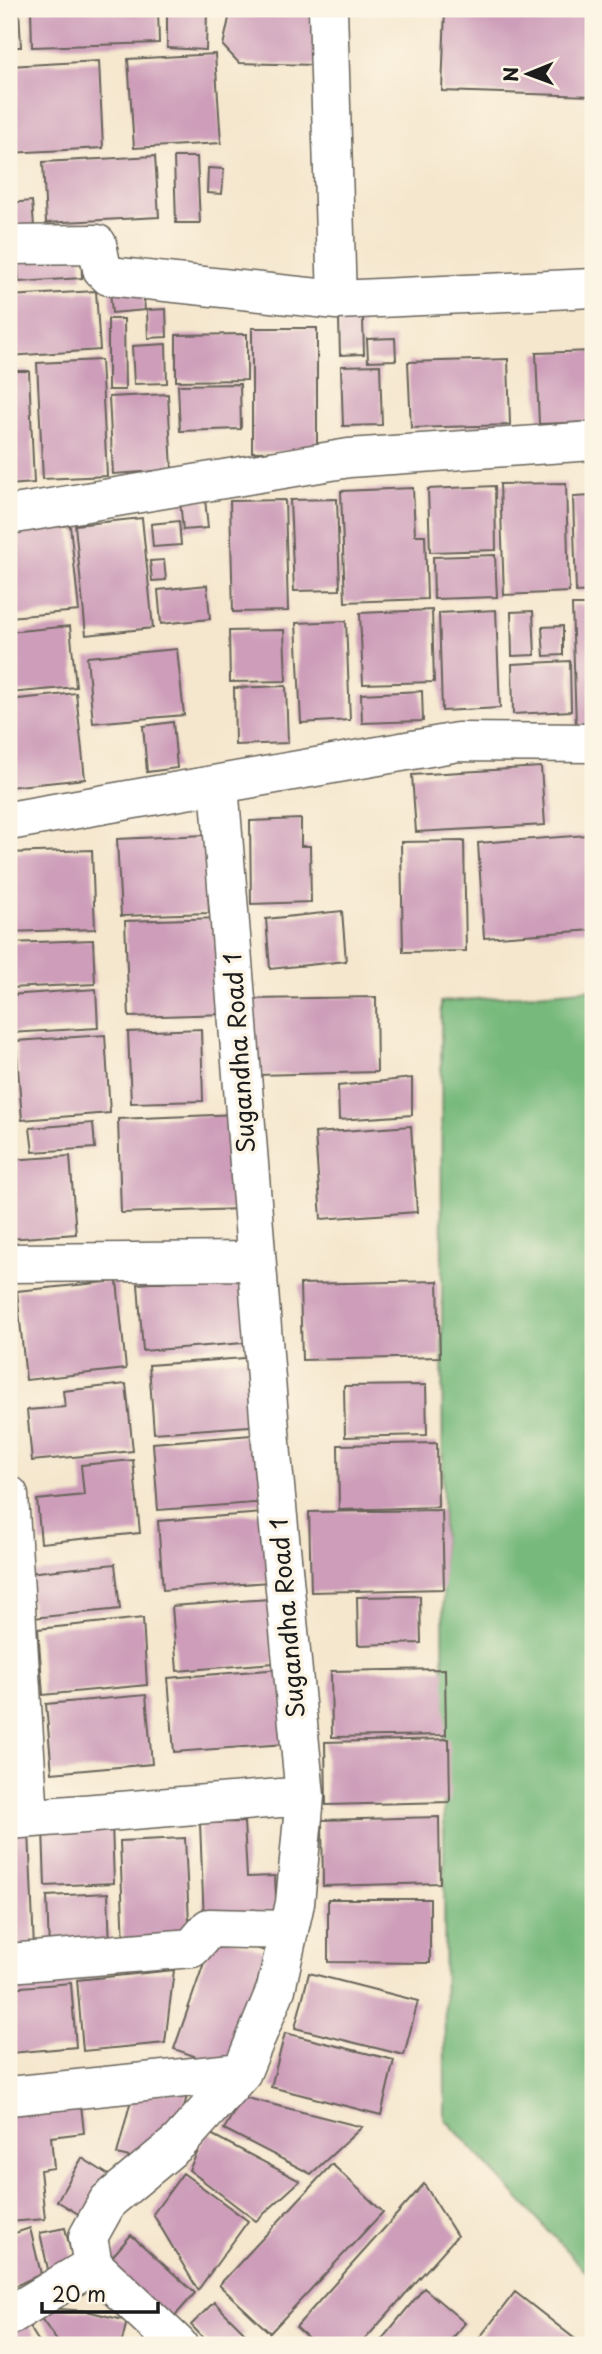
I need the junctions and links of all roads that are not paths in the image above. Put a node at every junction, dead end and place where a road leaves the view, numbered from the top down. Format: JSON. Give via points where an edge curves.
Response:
{"nodes":[{"id":1,"x":328,"y":9,"type":"edge"},
{"id":2,"x":9,"y":245,"type":"edge"},
{"id":3,"x":593,"y":288,"type":"edge"},
{"id":4,"x":337,"y":300,"type":"junction"},
{"id":5,"x":593,"y":441,"type":"edge"},
{"id":6,"x":9,"y":516,"type":"edge"},
{"id":7,"x":593,"y":743,"type":"edge"},
{"id":8,"x":219,"y":784,"type":"junction"},
{"id":9,"x":9,"y":821,"type":"edge"},
{"id":10,"x":256,"y":1261,"type":"junction"},
{"id":11,"x":9,"y":1264,"type":"edge"},
{"id":12,"x":9,"y":1495,"type":"edge"},
{"id":13,"x":305,"y":1796,"type":"junction"},
{"id":14,"x":19,"y":1819,"type":"edge"},
{"id":15,"x":289,"y":1930,"type":"junction"},
{"id":16,"x":9,"y":1963,"type":"edge"},
{"id":17,"x":242,"y":2073,"type":"junction"},
{"id":18,"x":9,"y":2096,"type":"edge"},
{"id":19,"x":93,"y":2265,"type":"junction"},
{"id":20,"x":9,"y":2316,"type":"edge"},
{"id":21,"x":178,"y":2345,"type":"edge"}],
"edges":[{"from":1,"to":4,"type":"street"},
{"from":2,"to":4,"type":"street","via":[[97,244],[102,269],[109,276]]},
{"from":3,"to":4,"type":"street"},
{"from":5,"to":6,"type":"street","via":[[349,458]]},
{"from":7,"to":8,"type":"street","via":[[458,742]]},
{"from":8,"to":9,"type":"street"},
{"from":8,"to":10,"type":"street","name":"Sugandha Road 1"},
{"from":10,"to":11,"type":"street"},
{"from":10,"to":13,"type":"street","name":"Sugandha Road 1"},
{"from":12,"to":14,"type":"street"},
{"from":13,"to":14,"type":"street"},
{"from":13,"to":15,"type":"street","name":"Sugandha Road 1"},
{"from":15,"to":16,"type":"street","via":[[209,1928],[192,1948]]},
{"from":15,"to":17,"type":"street","name":"Sugandha Road 1","via":[[276,1989]]},
{"from":17,"to":18,"type":"street"},
{"from":17,"to":19,"type":"street","name":"Sugandha Road 1","via":[[179,2142],[108,2201],[88,2237]]},
{"from":19,"to":20,"type":"street"},
{"from":19,"to":21,"type":"street"}]}
